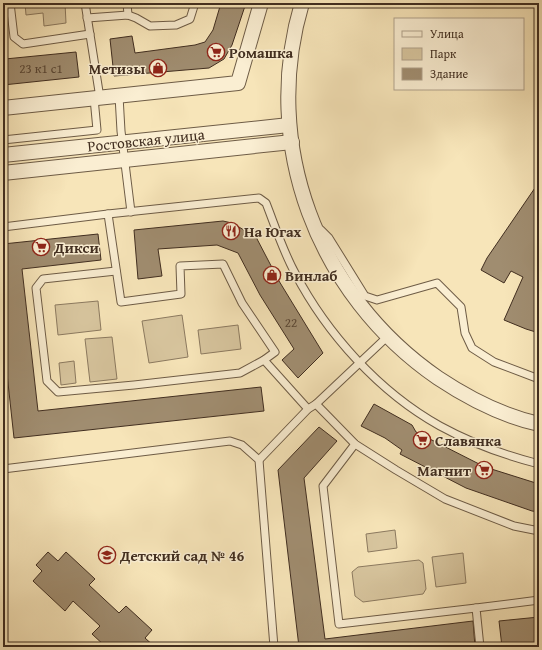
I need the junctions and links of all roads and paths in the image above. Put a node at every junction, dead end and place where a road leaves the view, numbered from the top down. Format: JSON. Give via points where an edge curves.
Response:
{"nodes":[{"id":1,"x":10,"y":3,"type":"edge"},
{"id":2,"x":86,"y":3,"type":"edge"},
{"id":3,"x":127,"y":3,"type":"edge"},
{"id":4,"x":195,"y":3,"type":"edge"},
{"id":5,"x":261,"y":3,"type":"edge"},
{"id":6,"x":302,"y":3,"type":"edge"},
{"id":7,"x":128,"y":15,"type":"junction"},
{"id":8,"x":87,"y":18,"type":"junction"},
{"id":9,"x":90,"y":34,"type":"junction"},
{"id":10,"x":119,"y":96,"type":"junction"},
{"id":11,"x":97,"y":98,"type":"junction"},
{"id":12,"x":3,"y":108,"type":"edge"},
{"id":13,"x":289,"y":125,"type":"junction"},
{"id":14,"x":3,"y":140,"type":"edge"},
{"id":15,"x":122,"y":142,"type":"junction"},
{"id":16,"x":292,"y":142,"type":"junction"},
{"id":17,"x":3,"y":155,"type":"edge"},
{"id":18,"x":124,"y":160,"type":"junction"},
{"id":19,"x":3,"y":173,"type":"edge"},
{"id":20,"x":131,"y":212,"type":"junction"},
{"id":21,"x":108,"y":214,"type":"junction"},
{"id":22,"x":311,"y":220,"type":"junction"},
{"id":23,"x":3,"y":227,"type":"edge"},
{"id":24,"x":116,"y":271,"type":"junction"},
{"id":25,"x":387,"y":337,"type":"junction"},
{"id":26,"x":264,"y":360,"type":"junction"},
{"id":27,"x":360,"y":362,"type":"junction"},
{"id":28,"x":539,"y":379,"type":"edge"},
{"id":29,"x":316,"y":404,"type":"junction"},
{"id":30,"x":308,"y":409,"type":"junction"},
{"id":31,"x":539,"y":424,"type":"edge"},
{"id":32,"x":355,"y":444,"type":"junction"},
{"id":33,"x":259,"y":460,"type":"junction"},
{"id":34,"x":539,"y":464,"type":"edge"},
{"id":35,"x":3,"y":469,"type":"edge"},
{"id":36,"x":539,"y":531,"type":"edge"},
{"id":37,"x":539,"y":600,"type":"edge"},
{"id":38,"x":476,"y":608,"type":"junction"},
{"id":39,"x":274,"y":647,"type":"edge"},
{"id":40,"x":480,"y":647,"type":"edge"}],
"edges":[{"from":1,"to":9,"type":"lane","via":[[14,37],[23,44]]},
{"from":2,"to":8,"type":"lane"},
{"from":3,"to":7,"type":"lane"},
{"from":4,"to":7,"type":"lane","via":[[190,19],[176,25],[150,26]]},
{"from":5,"to":10,"type":"street","via":[[238,83]]},
{"from":6,"to":13,"type":"street","via":[[290,54]]},
{"from":7,"to":8,"type":"lane"},
{"from":8,"to":9,"type":"lane"},
{"from":9,"to":11,"type":"lane"},
{"from":10,"to":11,"type":"street"},
{"from":10,"to":15,"type":"lane"},
{"from":11,"to":12,"type":"street"},
{"from":11,"to":14,"type":"lane","via":[[97,130]]},
{"from":13,"to":15,"type":"street","name":"Ростовская улица"},
{"from":13,"to":16,"type":"street"},
{"from":15,"to":17,"type":"street","name":"Ростовская улица"},
{"from":15,"to":18,"type":"lane"},
{"from":16,"to":18,"type":"street","name":"Ростовская улица"},
{"from":16,"to":22,"type":"street","via":[[296,168]]},
{"from":18,"to":19,"type":"street","name":"Ростовская улица"},
{"from":18,"to":20,"type":"lane"},
{"from":20,"to":21,"type":"lane"},
{"from":20,"to":27,"type":"lane","via":[[259,198],[266,203],[295,272],[314,306],[338,339]]},
{"from":21,"to":23,"type":"lane"},
{"from":21,"to":24,"type":"lane"},
{"from":22,"to":25,"type":"street","via":[[334,268],[358,304]]},
{"from":22,"to":28,"type":"lane","via":[[329,238],[365,296],[377,300],[437,283],[461,307],[465,333],[472,348],[494,362]]},
{"from":24,"to":26,"type":"lane","via":[[121,302],[181,294],[180,266],[223,264],[242,303],[275,352]]},
{"from":24,"to":26,"type":"lane","via":[[43,279],[36,288],[47,381],[58,392],[240,373]]},
{"from":25,"to":27,"type":"lane"},
{"from":25,"to":31,"type":"street","via":[[418,365],[453,388],[491,408]]},
{"from":26,"to":30,"type":"lane"},
{"from":27,"to":29,"type":"lane"},
{"from":27,"to":34,"type":"lane","via":[[388,390],[440,426],[492,450]]},
{"from":29,"to":30,"type":"lane"},
{"from":29,"to":32,"type":"lane"},
{"from":30,"to":33,"type":"lane"},
{"from":32,"to":36,"type":"lane","via":[[444,499],[514,526]]},
{"from":32,"to":38,"type":"lane","via":[[323,486],[339,624]]},
{"from":33,"to":35,"type":"lane","via":[[242,445],[230,441]]},
{"from":33,"to":39,"type":"lane"},
{"from":37,"to":38,"type":"lane"},
{"from":38,"to":40,"type":"lane"}]}
